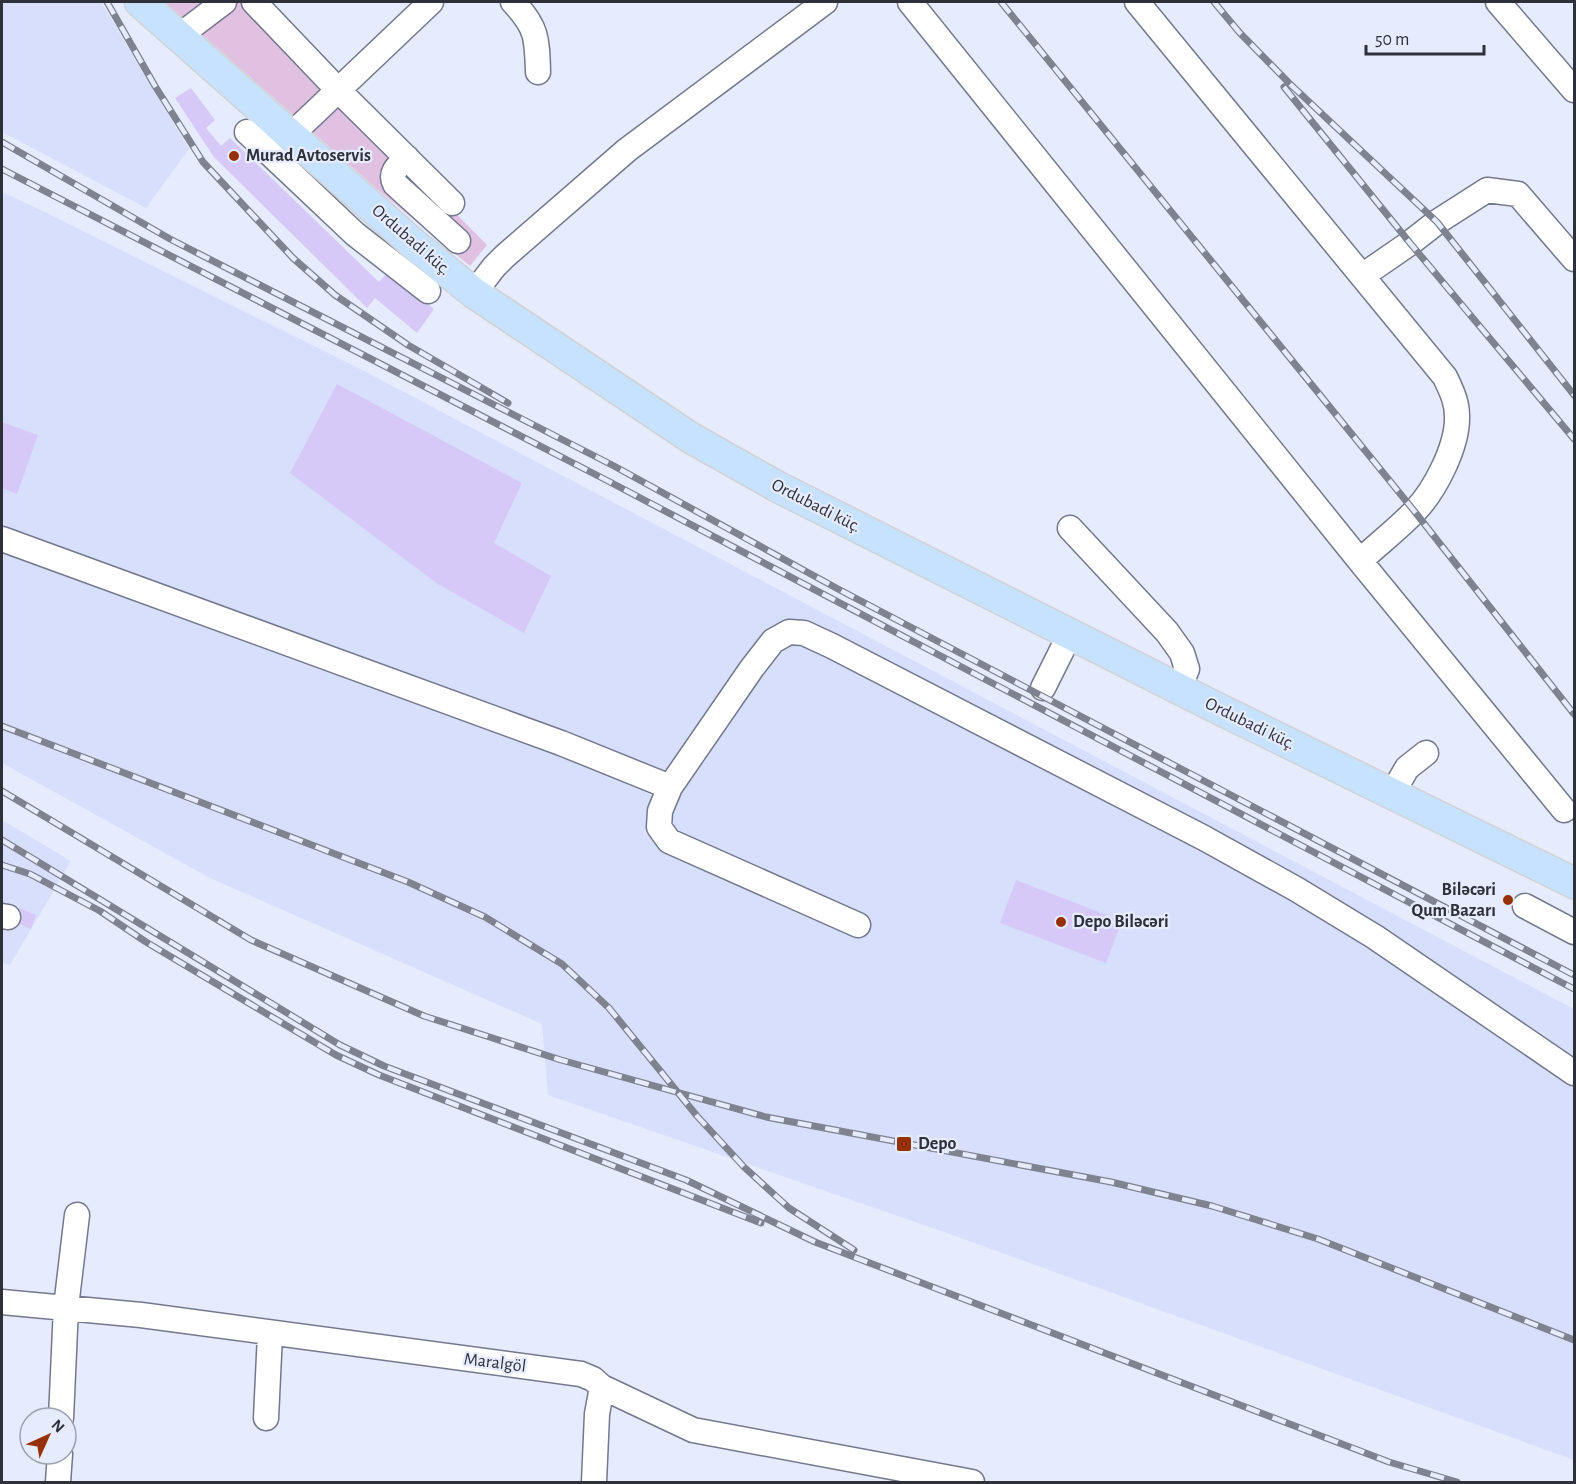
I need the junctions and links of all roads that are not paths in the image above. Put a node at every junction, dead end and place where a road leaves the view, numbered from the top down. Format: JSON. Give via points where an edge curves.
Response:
{"nodes":[{"id":1,"x":140,"y":2,"type":"edge"},
{"id":2,"x":224,"y":2,"type":"edge"},
{"id":3,"x":254,"y":2,"type":"edge"},
{"id":4,"x":431,"y":2,"type":"edge"},
{"id":5,"x":825,"y":2,"type":"edge"},
{"id":6,"x":910,"y":2,"type":"edge"},
{"id":7,"x":1137,"y":2,"type":"edge"},
{"id":8,"x":1497,"y":2,"type":"edge"},
{"id":9,"x":526,"y":6,"type":"edge"},
{"id":10,"x":179,"y":36,"type":"junction"},
{"id":11,"x":538,"y":72,"type":"dead end"},
{"id":12,"x":1575,"y":90,"type":"edge"},
{"id":13,"x":339,"y":91,"type":"junction"},
{"id":14,"x":247,"y":132,"type":"dead end"},
{"id":15,"x":291,"y":135,"type":"junction"},
{"id":16,"x":406,"y":158,"type":"junction"},
{"id":17,"x":452,"y":203,"type":"dead end"},
{"id":18,"x":375,"y":210,"type":"junction"},
{"id":19,"x":355,"y":234,"type":"junction"},
{"id":20,"x":458,"y":241,"type":"dead end"},
{"id":21,"x":1575,"y":259,"type":"edge"},
{"id":22,"x":1362,"y":276,"type":"junction"},
{"id":23,"x":428,"y":291,"type":"dead end"},
{"id":24,"x":474,"y":293,"type":"junction"},
{"id":25,"x":1070,"y":528,"type":"dead end"},
{"id":26,"x":2,"y":539,"type":"edge"},
{"id":27,"x":1360,"y":561,"type":"junction"},
{"id":28,"x":1070,"y":634,"type":"junction"},
{"id":29,"x":1043,"y":688,"type":"dead end"},
{"id":30,"x":1179,"y":689,"type":"junction"},
{"id":31,"x":1426,"y":753,"type":"dead end"},
{"id":32,"x":670,"y":787,"type":"junction"},
{"id":33,"x":1392,"y":794,"type":"junction"},
{"id":34,"x":1564,"y":810,"type":"dead end"},
{"id":35,"x":1575,"y":883,"type":"edge"},
{"id":36,"x":1525,"y":906,"type":"dead end"},
{"id":37,"x":858,"y":924,"type":"dead end"},
{"id":38,"x":1575,"y":932,"type":"edge"},
{"id":39,"x":1575,"y":1073,"type":"edge"},
{"id":40,"x":77,"y":1215,"type":"dead end"},
{"id":41,"x":2,"y":1302,"type":"edge"},
{"id":42,"x":66,"y":1307,"type":"junction"},
{"id":43,"x":270,"y":1334,"type":"junction"},
{"id":44,"x":602,"y":1387,"type":"junction"},
{"id":45,"x":62,"y":1406,"type":"edge"},
{"id":46,"x":266,"y":1418,"type":"dead end"},
{"id":47,"x":59,"y":1466,"type":"edge"},
{"id":48,"x":58,"y":1482,"type":"edge"},
{"id":49,"x":594,"y":1482,"type":"edge"},
{"id":50,"x":972,"y":1482,"type":"edge"}],
"edges":[{"from":1,"to":10,"type":"main road","name":"Ordubadi küç."},
{"from":2,"to":10,"type":"street"},
{"from":3,"to":13,"type":"street"},
{"from":4,"to":13,"type":"street"},
{"from":5,"to":24,"type":"street","via":[[610,164],[505,256]]},
{"from":6,"to":27,"type":"street"},
{"from":7,"to":22,"type":"street"},
{"from":8,"to":12,"type":"street"},
{"from":9,"to":11,"type":"street","via":[[537,38]]},
{"from":10,"to":15,"type":"main road","name":"Ordubadi küç."},
{"from":13,"to":15,"type":"street"},
{"from":13,"to":16,"type":"street"},
{"from":14,"to":19,"type":"street"},
{"from":15,"to":18,"type":"main road","name":"Ordubadi küç."},
{"from":16,"to":17,"type":"street"},
{"from":16,"to":20,"type":"street","via":[[393,173],[395,184]]},
{"from":18,"to":19,"type":"street"},
{"from":18,"to":24,"type":"main road","name":"Ordubadi küç."},
{"from":19,"to":23,"type":"street"},
{"from":21,"to":22,"type":"street","via":[[1518,194],[1487,190]]},
{"from":22,"to":27,"type":"street","via":[[1445,377],[1454,396],[1457,417],[1447,458],[1427,496],[1415,512]]},
{"from":24,"to":28,"type":"main road","name":"Ordubadi küç.","via":[[663,421],[739,466]]},
{"from":25,"to":30,"type":"street","via":[[1182,653],[1187,669]]},
{"from":26,"to":32,"type":"street","via":[[561,743]]},
{"from":27,"to":34,"type":"street"},
{"from":28,"to":29,"type":"street"},
{"from":28,"to":30,"type":"main road","name":"Ordubadi küç."},
{"from":30,"to":33,"type":"main road","name":"Ordubadi küç."},
{"from":31,"to":33,"type":"street","via":[[1407,768]]},
{"from":32,"to":37,"type":"street","via":[[660,811],[659,827],[669,841]]},
{"from":32,"to":39,"type":"street","via":[[773,641],[789,632],[804,633],[1296,889],[1375,937]]},
{"from":33,"to":35,"type":"main road","name":"Ordubadi küç."},
{"from":36,"to":38,"type":"street"},
{"from":40,"to":42,"type":"street"},
{"from":41,"to":42,"type":"street","name":"Maralgöl"},
{"from":42,"to":43,"type":"street","name":"Maralgöl"},
{"from":42,"to":45,"type":"street"},
{"from":43,"to":44,"type":"street","name":"Maralgöl","via":[[581,1374]]},
{"from":43,"to":46,"type":"street"},
{"from":44,"to":49,"type":"street"},
{"from":44,"to":50,"type":"street","name":"Maralgöl","via":[[693,1430]]},
{"from":47,"to":48,"type":"street"}]}
